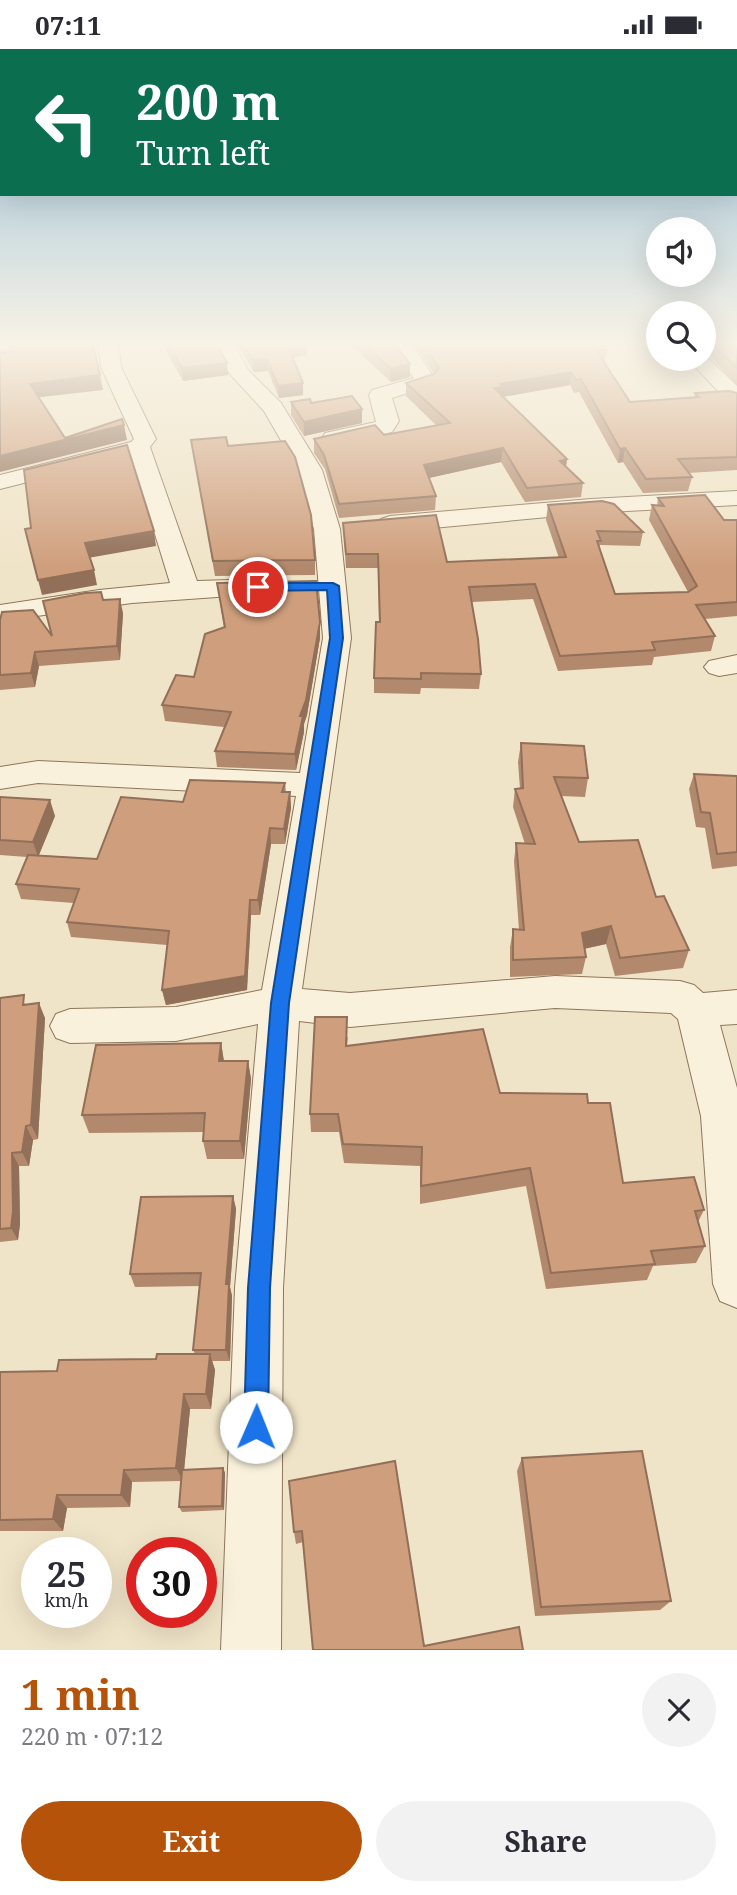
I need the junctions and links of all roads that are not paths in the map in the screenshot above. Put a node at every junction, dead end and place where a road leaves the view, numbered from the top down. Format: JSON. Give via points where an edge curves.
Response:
{"nodes":[{"id":1,"x":134,"y":417,"type":"edge"},
{"id":2,"x":287,"y":417,"type":"edge"},
{"id":3,"x":387,"y":417,"type":"edge"},
{"id":4,"x":139,"y":447,"type":"junction"},
{"id":5,"x":296,"y":447,"type":"junction"},
{"id":6,"x":0,"y":482,"type":"edge"},
{"id":7,"x":737,"y":498,"type":"edge"},
{"id":8,"x":351,"y":527,"type":"junction"},
{"id":9,"x":310,"y":586,"type":"junction"},
{"id":10,"x":184,"y":588,"type":"junction"},
{"id":11,"x":0,"y":613,"type":"edge"},
{"id":12,"x":0,"y":778,"type":"edge"},
{"id":13,"x":313,"y":785,"type":"junction"},
{"id":14,"x":280,"y":1003,"type":"junction"},
{"id":15,"x":716,"y":1009,"type":"edge"},
{"id":16,"x":71,"y":1026,"type":"dead end"},
{"id":17,"x":737,"y":1283,"type":"edge"},
{"id":18,"x":251,"y":1650,"type":"edge"}],
"edges":[{"from":1,"to":4,"type":"street","via":[[145,439]]},
{"from":2,"to":5,"type":"street"},
{"from":3,"to":5,"type":"street","via":[[384,426]]},
{"from":4,"to":6,"type":"street"},
{"from":4,"to":10,"type":"street"},
{"from":5,"to":8,"type":"street"},
{"from":7,"to":8,"type":"street"},
{"from":8,"to":9,"type":"street"},
{"from":9,"to":10,"type":"street"},
{"from":9,"to":13,"type":"street","via":[[337,638]]},
{"from":10,"to":11,"type":"street","via":[[88,597]]},
{"from":12,"to":13,"type":"street","via":[[38,772]]},
{"from":13,"to":14,"type":"street"},
{"from":14,"to":15,"type":"street","via":[[350,1010],[555,992],[680,997]]},
{"from":14,"to":16,"type":"street","via":[[176,1024]]},
{"from":14,"to":18,"type":"street","via":[[259,1288]]},
{"from":15,"to":17,"type":"street"}]}
